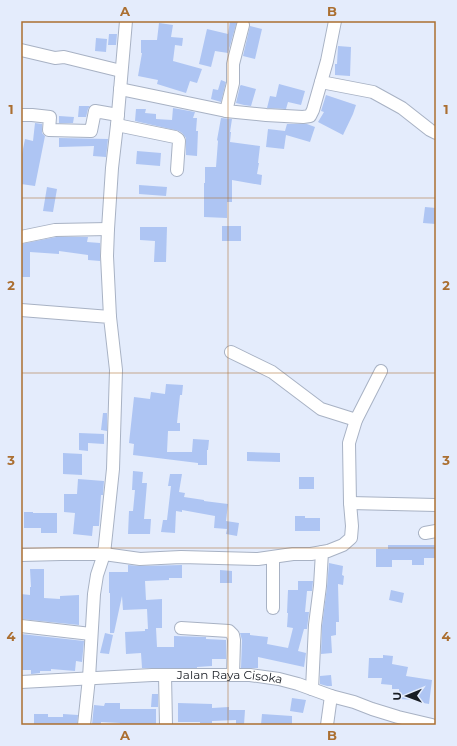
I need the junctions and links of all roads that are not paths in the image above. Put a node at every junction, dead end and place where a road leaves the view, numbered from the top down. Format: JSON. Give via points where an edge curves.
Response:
{"nodes":[{"id":1,"x":126,"y":21,"type":"edge"},
{"id":2,"x":335,"y":21,"type":"edge"},
{"id":3,"x":243,"y":25,"type":"dead end"},
{"id":4,"x":21,"y":50,"type":"edge"},
{"id":5,"x":121,"y":71,"type":"junction"},
{"id":6,"x":321,"y":82,"type":"junction"},
{"id":7,"x":120,"y":89,"type":"junction"},
{"id":8,"x":226,"y":110,"type":"junction"},
{"id":9,"x":21,"y":115,"type":"edge"},
{"id":10,"x":117,"y":120,"type":"junction"},
{"id":11,"x":436,"y":133,"type":"edge"},
{"id":12,"x":177,"y":170,"type":"dead end"},
{"id":13,"x":108,"y":229,"type":"junction"},
{"id":14,"x":21,"y":237,"type":"edge"},
{"id":15,"x":21,"y":310,"type":"edge"},
{"id":16,"x":110,"y":317,"type":"junction"},
{"id":17,"x":231,"y":352,"type":"dead end"},
{"id":18,"x":381,"y":371,"type":"dead end"},
{"id":19,"x":356,"y":420,"type":"junction"},
{"id":20,"x":350,"y":503,"type":"junction"},
{"id":21,"x":436,"y":505,"type":"edge"},
{"id":22,"x":322,"y":552,"type":"junction"},
{"id":23,"x":104,"y":554,"type":"junction"},
{"id":24,"x":21,"y":555,"type":"edge"},
{"id":25,"x":273,"y":558,"type":"junction"},
{"id":26,"x":273,"y":608,"type":"dead end"},
{"id":27,"x":21,"y":626,"type":"edge"},
{"id":28,"x":181,"y":628,"type":"dead end"},
{"id":29,"x":91,"y":634,"type":"junction"},
{"id":30,"x":233,"y":674,"type":"junction"},
{"id":31,"x":165,"y":675,"type":"junction"},
{"id":32,"x":89,"y":678,"type":"junction"},
{"id":33,"x":21,"y":682,"type":"edge"},
{"id":34,"x":312,"y":689,"type":"junction"},
{"id":35,"x":331,"y":696,"type":"junction"},
{"id":36,"x":84,"y":725,"type":"edge"},
{"id":37,"x":166,"y":725,"type":"edge"},
{"id":38,"x":327,"y":725,"type":"edge"},
{"id":39,"x":432,"y":725,"type":"edge"}],
"edges":[{"from":1,"to":5,"type":"street"},
{"from":2,"to":6,"type":"street"},
{"from":3,"to":8,"type":"street","via":[[233,64],[233,84]]},
{"from":4,"to":5,"type":"street"},
{"from":5,"to":7,"type":"street"},
{"from":6,"to":8,"type":"street","via":[[310,116],[266,115]]},
{"from":6,"to":11,"type":"street","via":[[373,92],[402,108]]},
{"from":7,"to":8,"type":"street"},
{"from":7,"to":10,"type":"street"},
{"from":9,"to":10,"type":"street","via":[[50,117],[49,130],[91,130],[96,111]]},
{"from":10,"to":12,"type":"street","via":[[178,139]]},
{"from":10,"to":13,"type":"street"},
{"from":13,"to":14,"type":"street","via":[[55,230]]},
{"from":13,"to":16,"type":"street"},
{"from":15,"to":16,"type":"street"},
{"from":16,"to":23,"type":"street","via":[[116,370],[113,461]]},
{"from":17,"to":19,"type":"street","via":[[272,372],[321,409]]},
{"from":18,"to":19,"type":"street"},
{"from":19,"to":20,"type":"street","via":[[349,443]]},
{"from":20,"to":21,"type":"street"},
{"from":20,"to":22,"type":"street","via":[[351,538],[343,545]]},
{"from":22,"to":25,"type":"street"},
{"from":22,"to":34,"type":"street","via":[[314,625]]},
{"from":23,"to":24,"type":"street"},
{"from":23,"to":25,"type":"street","via":[[140,559]]},
{"from":23,"to":29,"type":"street","via":[[95,588]]},
{"from":25,"to":26,"type":"street"},
{"from":27,"to":29,"type":"street"},
{"from":28,"to":30,"type":"street","via":[[229,631],[234,640]]},
{"from":29,"to":32,"type":"street"},
{"from":30,"to":31,"type":"street","name":"Jalan Raya Cisoka"},
{"from":30,"to":34,"type":"street","name":"Jalan Raya Cisoka","via":[[272,678]]},
{"from":31,"to":32,"type":"street","name":"Jalan Raya Cisoka"},
{"from":31,"to":37,"type":"street"},
{"from":32,"to":33,"type":"street","name":"Jalan Raya Cisoka"},
{"from":32,"to":36,"type":"street"},
{"from":34,"to":35,"type":"street","name":"Jalan Raya Cisoka"},
{"from":35,"to":38,"type":"street"},
{"from":35,"to":39,"type":"street","name":"Jalan Raya Cisoka"}]}
